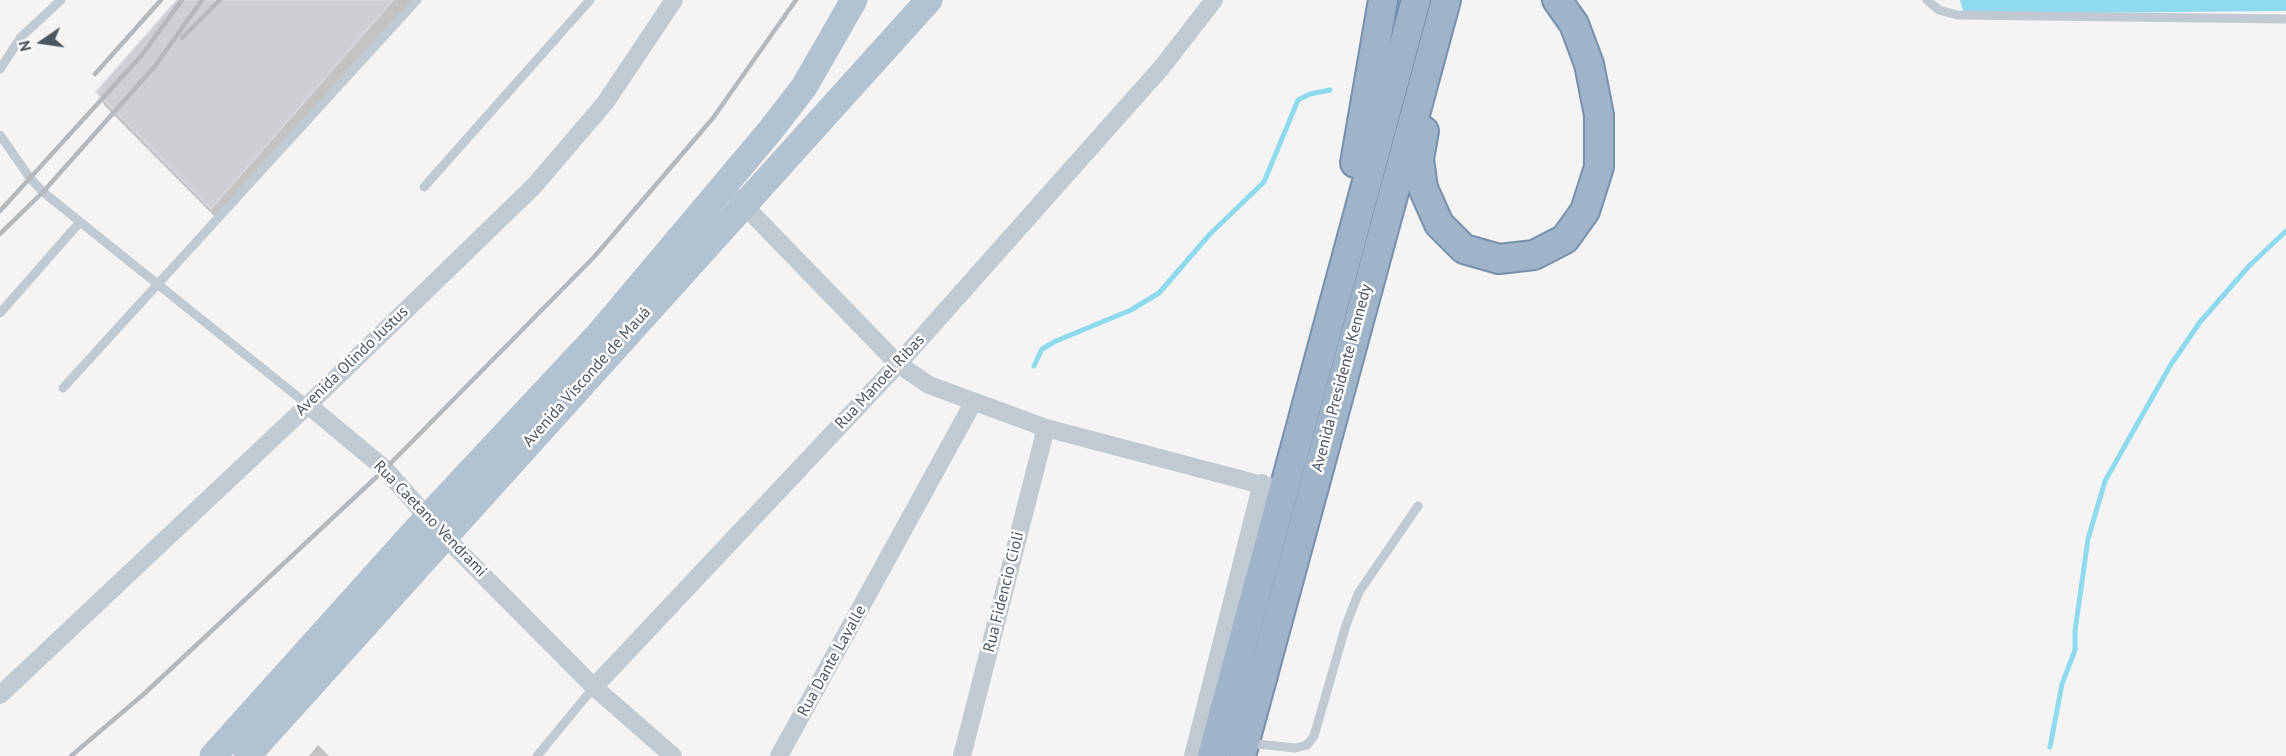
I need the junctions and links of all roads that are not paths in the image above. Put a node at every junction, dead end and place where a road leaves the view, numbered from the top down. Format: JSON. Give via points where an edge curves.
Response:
{"nodes":[{"id":1,"x":61,"y":0,"type":"edge"},
{"id":2,"x":417,"y":0,"type":"edge"},
{"id":3,"x":590,"y":0,"type":"edge"},
{"id":4,"x":674,"y":0,"type":"edge"},
{"id":5,"x":854,"y":0,"type":"edge"},
{"id":6,"x":929,"y":0,"type":"edge"},
{"id":7,"x":1213,"y":0,"type":"edge"},
{"id":8,"x":1383,"y":0,"type":"edge"},
{"id":9,"x":1416,"y":0,"type":"edge"},
{"id":10,"x":1446,"y":0,"type":"edge"},
{"id":11,"x":1557,"y":0,"type":"edge"},
{"id":12,"x":1927,"y":0,"type":"edge"},
{"id":13,"x":2286,"y":19,"type":"edge"},
{"id":14,"x":0,"y":69,"type":"edge"},
{"id":15,"x":0,"y":135,"type":"edge"},
{"id":16,"x":424,"y":187,"type":"dead end"},
{"id":17,"x":734,"y":195,"type":"junction"},
{"id":18,"x":80,"y":222,"type":"junction"},
{"id":19,"x":156,"y":284,"type":"junction"},
{"id":20,"x":0,"y":313,"type":"edge"},
{"id":21,"x":898,"y":364,"type":"junction"},
{"id":22,"x":63,"y":388,"type":"dead end"},
{"id":23,"x":1307,"y":402,"type":"junction"},
{"id":24,"x":973,"y":403,"type":"junction"},
{"id":25,"x":308,"y":405,"type":"junction"},
{"id":26,"x":1046,"y":428,"type":"junction"},
{"id":27,"x":1274,"y":487,"type":"junction"},
{"id":28,"x":1418,"y":506,"type":"dead end"},
{"id":29,"x":436,"y":527,"type":"junction"},
{"id":30,"x":594,"y":687,"type":"junction"},
{"id":31,"x":0,"y":695,"type":"edge"},
{"id":32,"x":1243,"y":750,"type":"edge"},
{"id":33,"x":213,"y":756,"type":"edge"},
{"id":34,"x":247,"y":756,"type":"edge"},
{"id":35,"x":537,"y":756,"type":"edge"},
{"id":36,"x":673,"y":756,"type":"edge"},
{"id":37,"x":779,"y":756,"type":"edge"},
{"id":38,"x":962,"y":756,"type":"edge"},
{"id":39,"x":1193,"y":756,"type":"edge"},
{"id":40,"x":1212,"y":756,"type":"edge"}],
"edges":[{"from":1,"to":14,"type":"lane","via":[[21,37]]},
{"from":2,"to":19,"type":"lane"},
{"from":3,"to":16,"type":"lane"},
{"from":4,"to":25,"type":"street","name":"Avenida Olindo Justus","via":[[606,103],[534,186]]},
{"from":5,"to":17,"type":"main road","name":"Avenida Visconde de Mauá","via":[[804,87]]},
{"from":6,"to":17,"type":"main road","name":"Avenida Visconde de Mauá"},
{"from":7,"to":21,"type":"street","name":"Rua Manoel Ribas","via":[[1162,67]]},
{"from":8,"to":23,"type":"highway","via":[[1338,262]]},
{"from":9,"to":23,"type":"highway","name":"Avenida Presidente Kennedy"},
{"from":10,"to":11,"type":"highway","via":[[1419,159],[1422,188],[1439,224],[1464,249],[1499,259],[1534,255],[1565,239],[1585,211],[1599,167],[1599,114],[1590,64],[1574,24]]},
{"from":10,"to":32,"type":"highway","name":"Avenida Presidente Kennedy"},
{"from":12,"to":13,"type":"lane","via":[[1939,10],[1957,15]]},
{"from":15,"to":18,"type":"lane","name":"Rua Caetano Vendrami","via":[[43,192]]},
{"from":17,"to":21,"type":"street"},
{"from":17,"to":29,"type":"main road","name":"Avenida Visconde de Mauá","via":[[600,333]]},
{"from":18,"to":19,"type":"lane","name":"Rua Caetano Vendrami"},
{"from":18,"to":20,"type":"lane"},
{"from":19,"to":22,"type":"lane"},
{"from":19,"to":25,"type":"lane","name":"Rua Caetano Vendrami"},
{"from":21,"to":24,"type":"street","via":[[929,385]]},
{"from":21,"to":30,"type":"street","name":"Rua Manoel Ribas"},
{"from":23,"to":27,"type":"highway","name":"Avenida Presidente Kennedy"},
{"from":24,"to":26,"type":"street"},
{"from":24,"to":37,"type":"street","name":"Rua Dante Lavalle"},
{"from":25,"to":29,"type":"street","name":"Rua Caetano Vendrami","via":[[385,469]]},
{"from":25,"to":31,"type":"street","name":"Avenida Olindo Justus"},
{"from":26,"to":27,"type":"street"},
{"from":26,"to":38,"type":"street","name":"Rua Fidencio Cioli"},
{"from":27,"to":39,"type":"street"},
{"from":27,"to":40,"type":"highway","name":"Avenida Presidente Kennedy"},
{"from":28,"to":32,"type":"lane","via":[[1359,592],[1314,736],[1306,746]]},
{"from":29,"to":30,"type":"street","name":"Rua Caetano Vendrami"},
{"from":29,"to":33,"type":"main road","name":"Avenida Visconde de Mauá"},
{"from":29,"to":34,"type":"main road","name":"Avenida Visconde de Mauá"},
{"from":30,"to":35,"type":"lane","name":"Rua Manoel Ribas"},
{"from":30,"to":36,"type":"street","name":"Rua Caetano Vendrami"}]}
